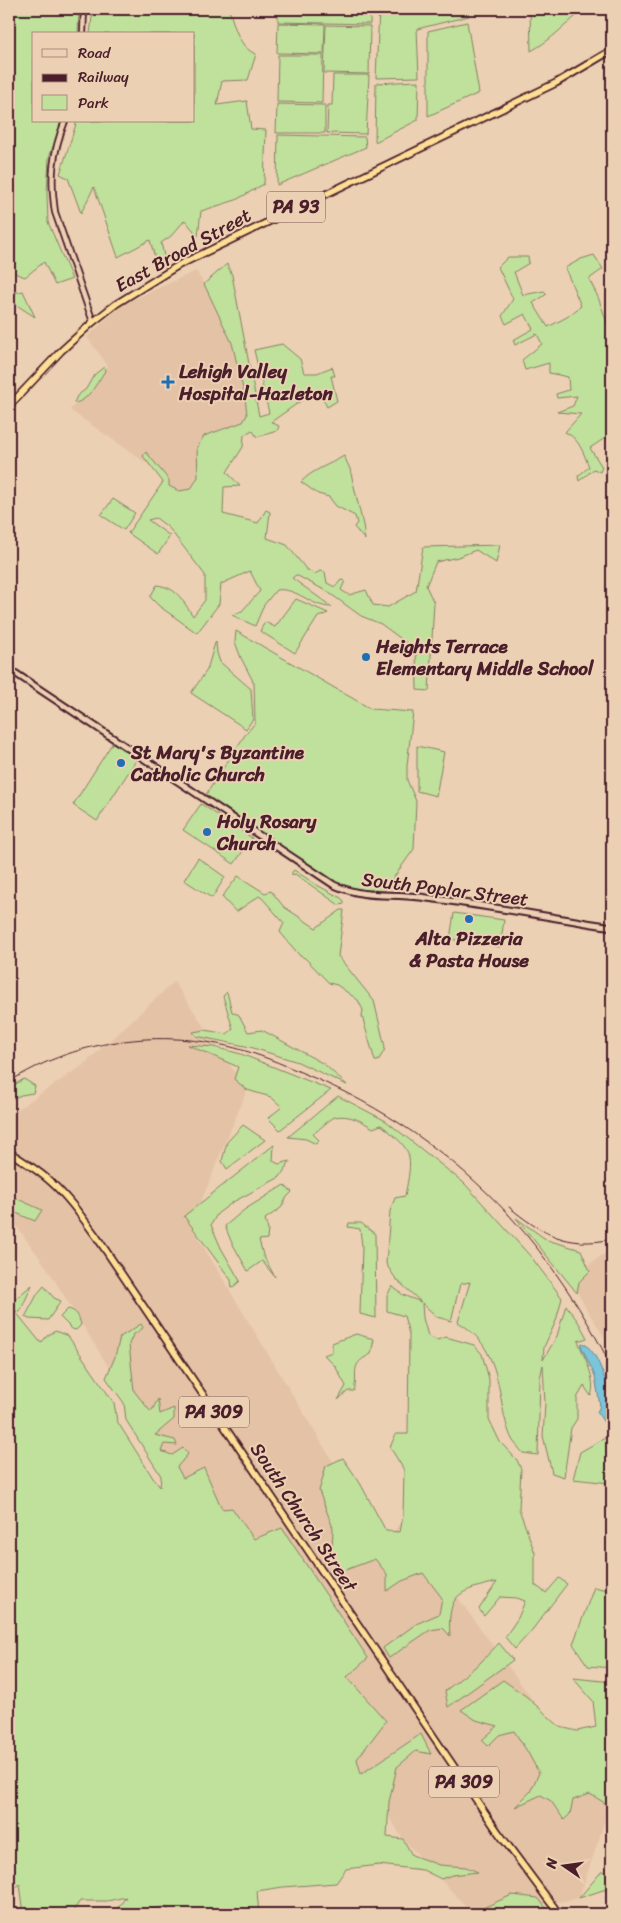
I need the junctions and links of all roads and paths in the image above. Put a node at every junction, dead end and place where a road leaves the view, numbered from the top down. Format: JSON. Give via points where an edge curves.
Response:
{"nodes":[{"id":1,"x":84,"y":9,"type":"edge"},
{"id":2,"x":84,"y":32,"type":"edge"},
{"id":3,"x":612,"y":50,"type":"edge"},
{"id":4,"x":65,"y":122,"type":"edge"},
{"id":5,"x":93,"y":322,"type":"junction"},
{"id":6,"x":9,"y":406,"type":"edge"},
{"id":7,"x":9,"y":669,"type":"edge"},
{"id":8,"x":612,"y":927,"type":"edge"},
{"id":9,"x":9,"y":1152,"type":"edge"},
{"id":10,"x":559,"y":1914,"type":"edge"}],
"edges":[{"from":1,"to":2,"type":"street"},
{"from":3,"to":5,"type":"highway","name":"East Broad Street","number":"PA 93","via":[[556,83],[179,265]]},
{"from":4,"to":5,"type":"street","via":[[52,166],[53,198]]},
{"from":5,"to":6,"type":"highway","name":"East Broad Street","number":"PA 93"},
{"from":7,"to":8,"type":"main road","name":"South Poplar Street","via":[[349,892],[418,897]]},
{"from":9,"to":10,"type":"highway","name":"South Church Street","number":"PA 309","via":[[52,1182],[96,1236],[498,1832]]}]}
